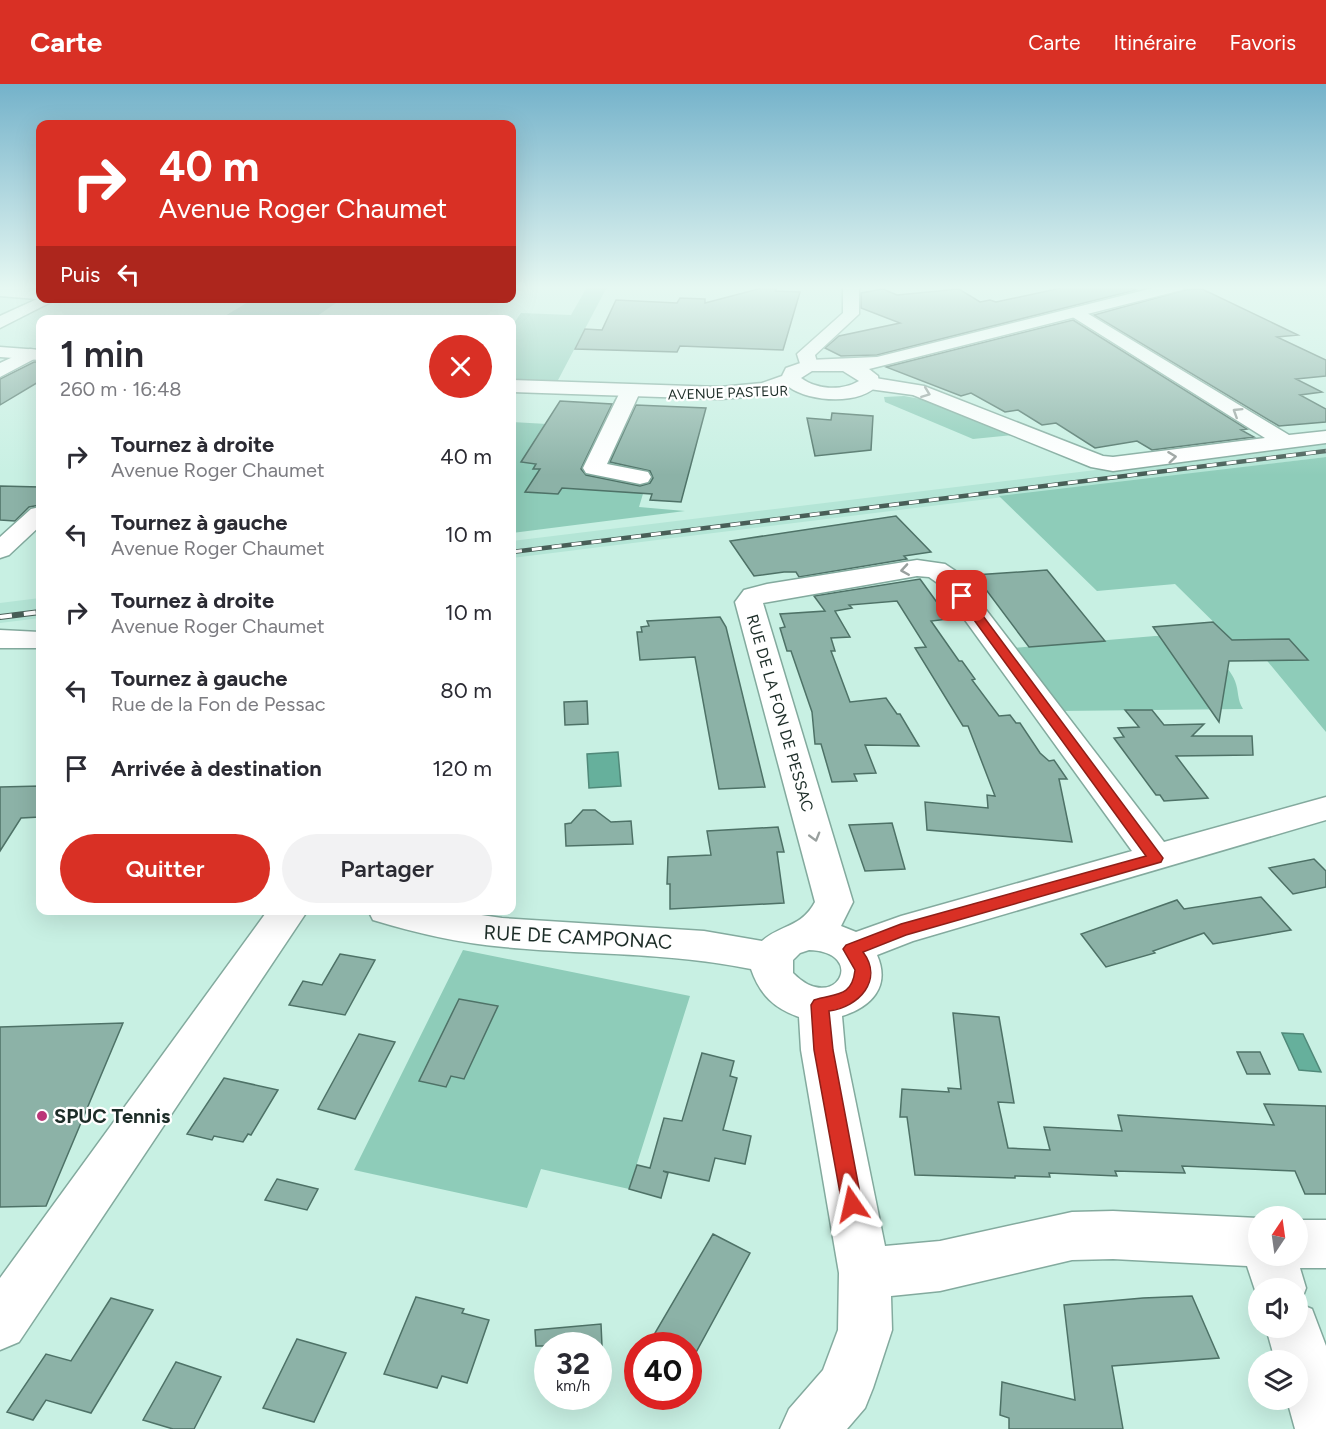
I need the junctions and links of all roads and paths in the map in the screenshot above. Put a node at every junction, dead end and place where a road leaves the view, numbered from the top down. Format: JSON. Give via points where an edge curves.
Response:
{"nodes":[{"id":1,"x":811,"y":350,"type":"edge"},
{"id":2,"x":941,"y":350,"type":"edge"},
{"id":3,"x":1138,"y":350,"type":"edge"},
{"id":4,"x":0,"y":352,"type":"edge"},
{"id":5,"x":35,"y":355,"type":"edge"},
{"id":6,"x":808,"y":366,"type":"junction"},
{"id":7,"x":0,"y":371,"type":"edge"},
{"id":8,"x":864,"y":371,"type":"junction"},
{"id":9,"x":790,"y":379,"type":"junction"},
{"id":10,"x":516,"y":386,"type":"edge"},
{"id":11,"x":810,"y":390,"type":"junction"},
{"id":12,"x":639,"y":393,"type":"junction"},
{"id":13,"x":1326,"y":437,"type":"edge"},
{"id":14,"x":1287,"y":443,"type":"junction"},
{"id":15,"x":640,"y":477,"type":"dead end"},
{"id":16,"x":36,"y":518,"type":"edge"},
{"id":17,"x":0,"y":550,"type":"edge"},
{"id":18,"x":0,"y":639,"type":"edge"},
{"id":19,"x":36,"y":640,"type":"edge"},
{"id":20,"x":1326,"y":808,"type":"edge"},
{"id":21,"x":1156,"y":858,"type":"junction"},
{"id":22,"x":286,"y":915,"type":"edge"},
{"id":23,"x":404,"y":915,"type":"edge"},
{"id":24,"x":808,"y":935,"type":"junction"},
{"id":25,"x":852,"y":949,"type":"junction"},
{"id":26,"x":771,"y":958,"type":"junction"},
{"id":27,"x":820,"y":1005,"type":"junction"},
{"id":28,"x":1248,"y":1242,"type":"edge"},
{"id":29,"x":1308,"y":1244,"type":"edge"},
{"id":30,"x":1326,"y":1244,"type":"edge"},
{"id":31,"x":865,"y":1273,"type":"junction"},
{"id":32,"x":0,"y":1323,"type":"edge"},
{"id":33,"x":1296,"y":1338,"type":"edge"},
{"id":34,"x":809,"y":1429,"type":"edge"},
{"id":35,"x":1324,"y":1429,"type":"edge"}],
"edges":[{"from":1,"to":6,"type":"street","via":[[806,354]]},
{"from":2,"to":8,"type":"street"},
{"from":14,"to":3,"type":"street","one_way":true},
{"from":4,"to":5,"type":"street"},
{"from":5,"to":7,"type":"street"},
{"from":6,"to":8,"type":"street"},
{"from":6,"to":9,"type":"street","name":"AVENUE PASTEUR","via":[[792,372]]},
{"from":8,"to":11,"type":"street","name":"AVENUE PASTEUR","via":[[854,391]]},
{"from":8,"to":14,"type":"street","one_way":true,"via":[[1099,462],[1113,464]]},
{"from":9,"to":11,"type":"street"},
{"from":9,"to":12,"type":"street","name":"AVENUE PASTEUR","via":[[752,390]]},
{"from":10,"to":12,"type":"street","name":"AVENUE PASTEUR"},
{"from":11,"to":12,"type":"street","name":"AVENUE PASTEUR","via":[[706,396]]},
{"from":12,"to":15,"type":"street","via":[[594,468]]},
{"from":13,"to":14,"type":"street"},
{"from":16,"to":17,"type":"street"},
{"from":18,"to":19,"type":"street"},
{"from":20,"to":21,"type":"street"},
{"from":21,"to":24,"type":"street","name":"RUE DE LA FON DE PESSAC","one_way":true,"via":[[948,578],[936,570],[917,568],[767,592],[749,602],[834,902],[823,922]]},
{"from":21,"to":25,"type":"street","via":[[901,930]]},
{"from":22,"to":32,"type":"street"},
{"from":23,"to":26,"type":"street","name":"RUE DE CAMPONAC","via":[[471,931],[694,945]]},
{"from":24,"to":25,"type":"street","via":[[832,938]]},
{"from":24,"to":26,"type":"street","via":[[784,942]]},
{"from":25,"to":27,"type":"street","via":[[863,970],[857,991],[841,1001]]},
{"from":26,"to":27,"type":"street","via":[[773,980],[781,990],[805,1003]]},
{"from":27,"to":31,"type":"street","via":[[824,1050]]},
{"from":28,"to":31,"type":"street","via":[[1072,1236],[940,1266]]},
{"from":29,"to":30,"type":"street"},
{"from":31,"to":34,"type":"street","via":[[865,1330],[845,1388]]},
{"from":33,"to":35,"type":"street"}]}
